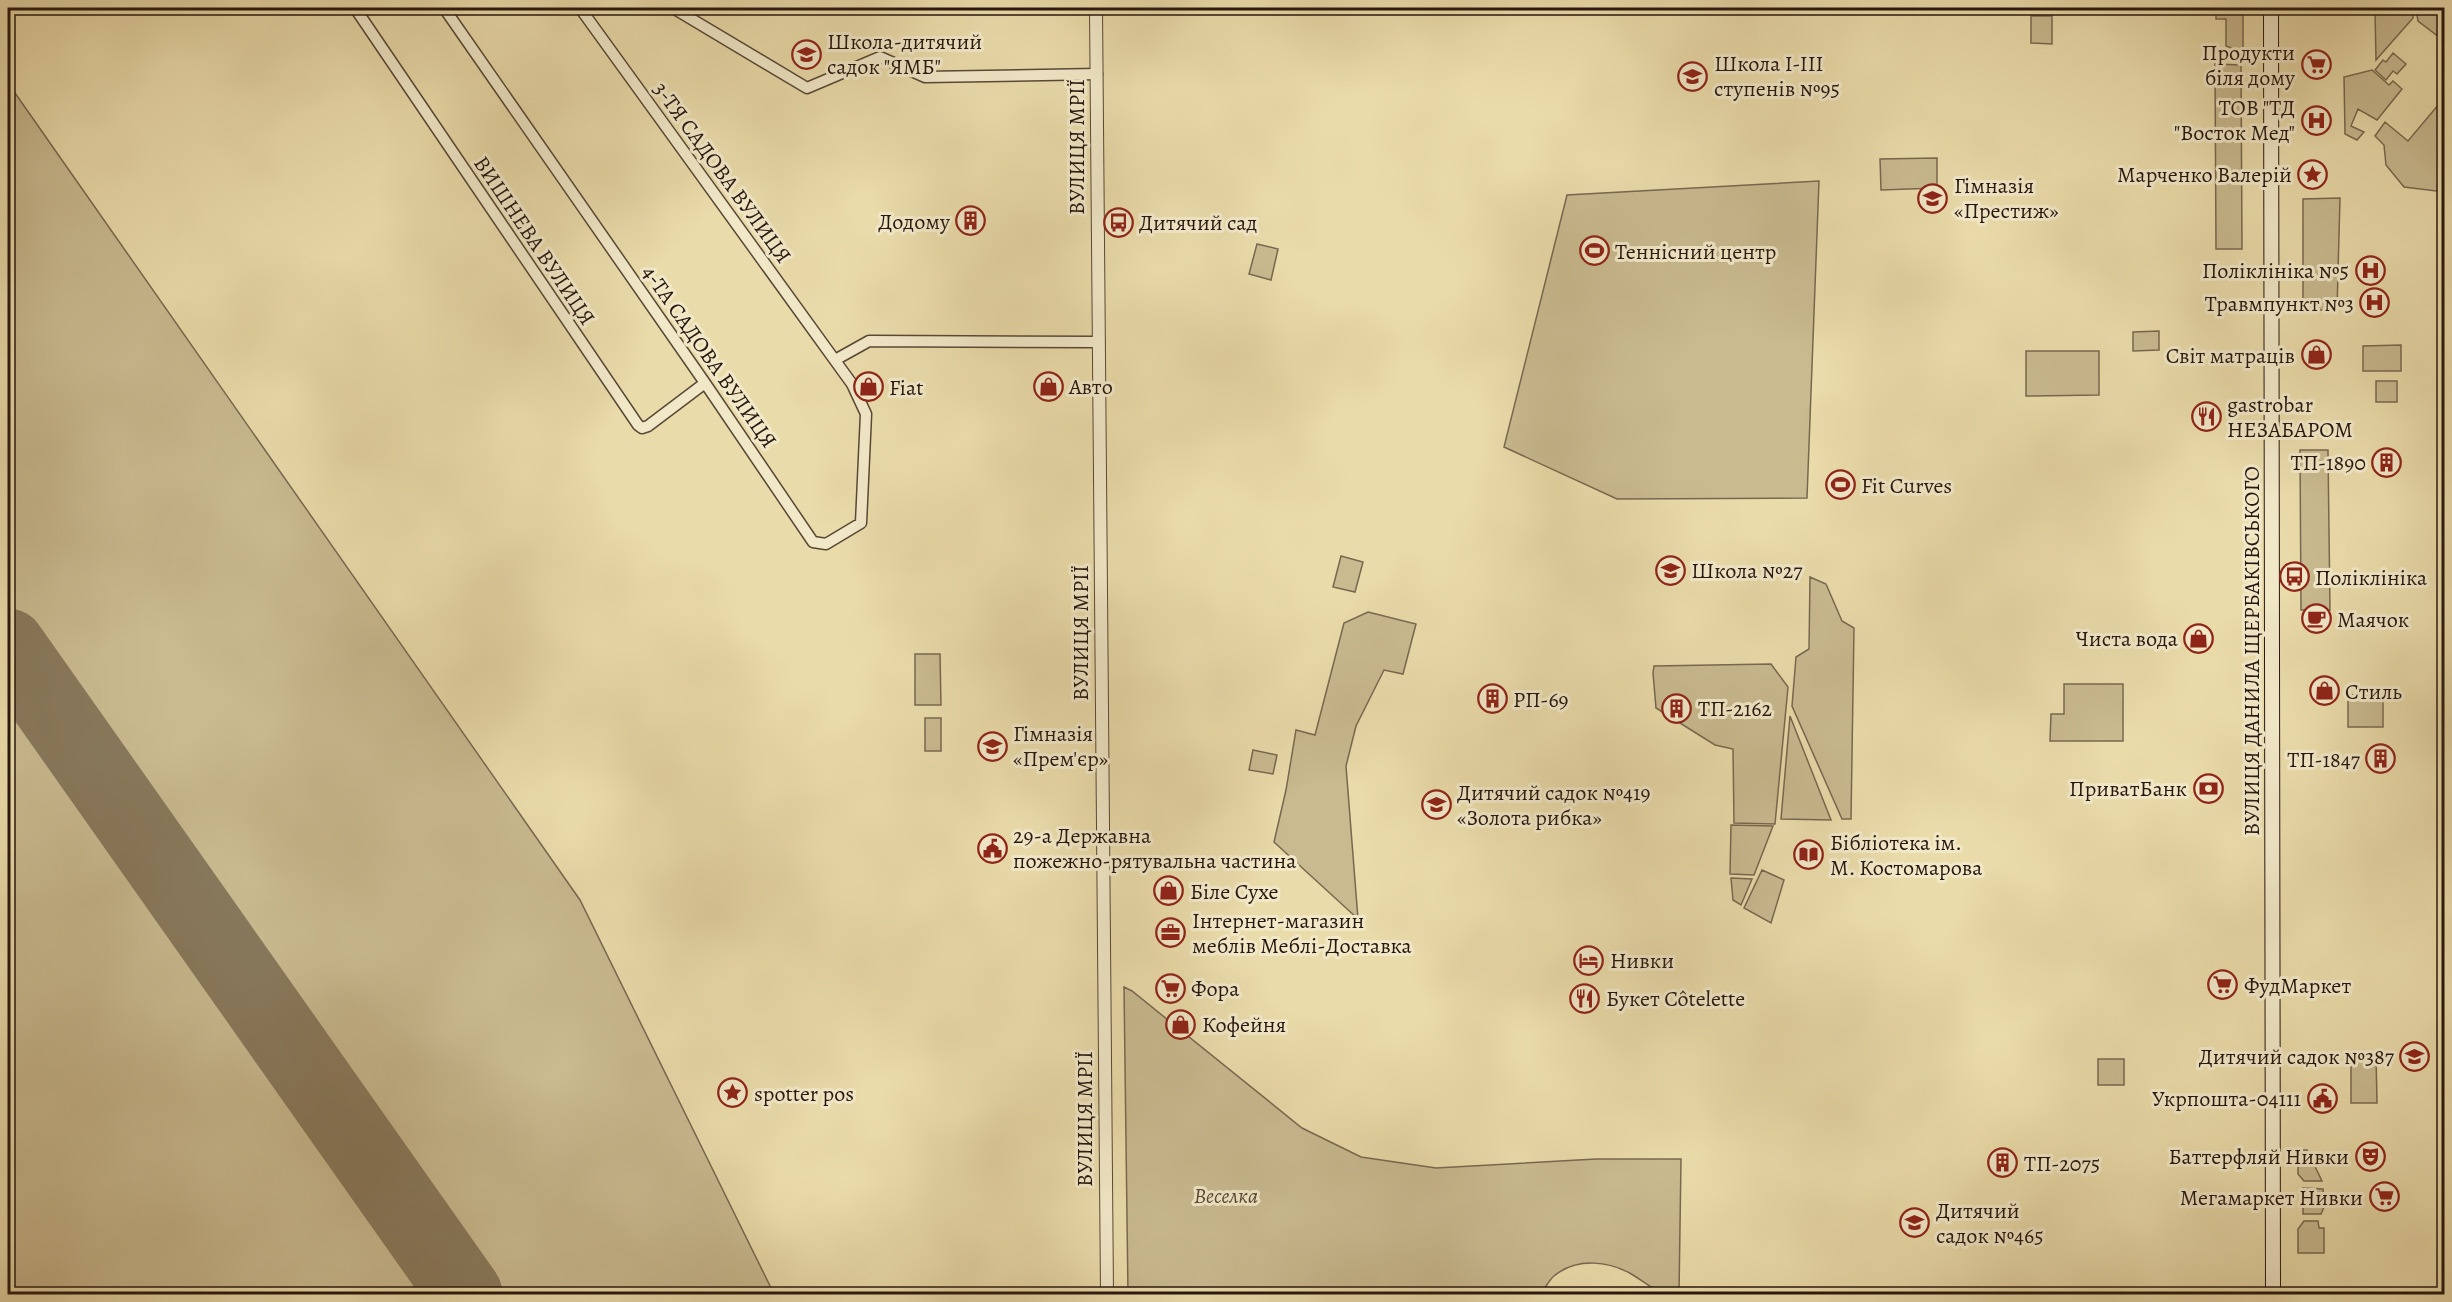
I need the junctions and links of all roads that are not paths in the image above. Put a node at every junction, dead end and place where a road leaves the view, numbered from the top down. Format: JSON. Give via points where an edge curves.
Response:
{"nodes":[{"id":1,"x":355,"y":8,"type":"edge"},
{"id":2,"x":444,"y":8,"type":"edge"},
{"id":3,"x":580,"y":8,"type":"edge"},
{"id":4,"x":673,"y":8,"type":"edge"},
{"id":5,"x":1096,"y":8,"type":"edge"},
{"id":6,"x":2271,"y":8,"type":"edge"},
{"id":7,"x":1097,"y":74,"type":"junction"},
{"id":8,"x":1099,"y":342,"type":"junction"},
{"id":9,"x":835,"y":360,"type":"junction"},
{"id":10,"x":705,"y":383,"type":"junction"},
{"id":11,"x":1107,"y":1294,"type":"edge"},
{"id":12,"x":2272,"y":1294,"type":"edge"}],
"edges":[{"from":1,"to":10,"type":"street","name":"ВИШНЕВА ВУЛИЦЯ","via":[[638,425],[648,426]]},
{"from":2,"to":10,"type":"street","name":"4-ТА САДОВА ВУЛИЦЯ"},
{"from":3,"to":9,"type":"street","name":"3-ТЯ САДОВА ВУЛИЦЯ"},
{"from":4,"to":7,"type":"street","via":[[807,88],[880,57],[925,77]]},
{"from":5,"to":7,"type":"street","name":"ВУЛИЦЯ МРІЇ"},
{"from":6,"to":12,"type":"main road","name":"ВУЛИЦЯ ДАНИЛА ЩЕРБАКІВСЬКОГО"},
{"from":7,"to":8,"type":"street","name":"ВУЛИЦЯ МРІЇ"},
{"from":8,"to":9,"type":"street","via":[[869,341]]},
{"from":8,"to":11,"type":"street","name":"ВУЛИЦЯ МРІЇ"},
{"from":9,"to":10,"type":"street","name":"4-ТА САДОВА ВУЛИЦЯ","via":[[866,414],[862,519],[826,544],[813,542]]}]}
